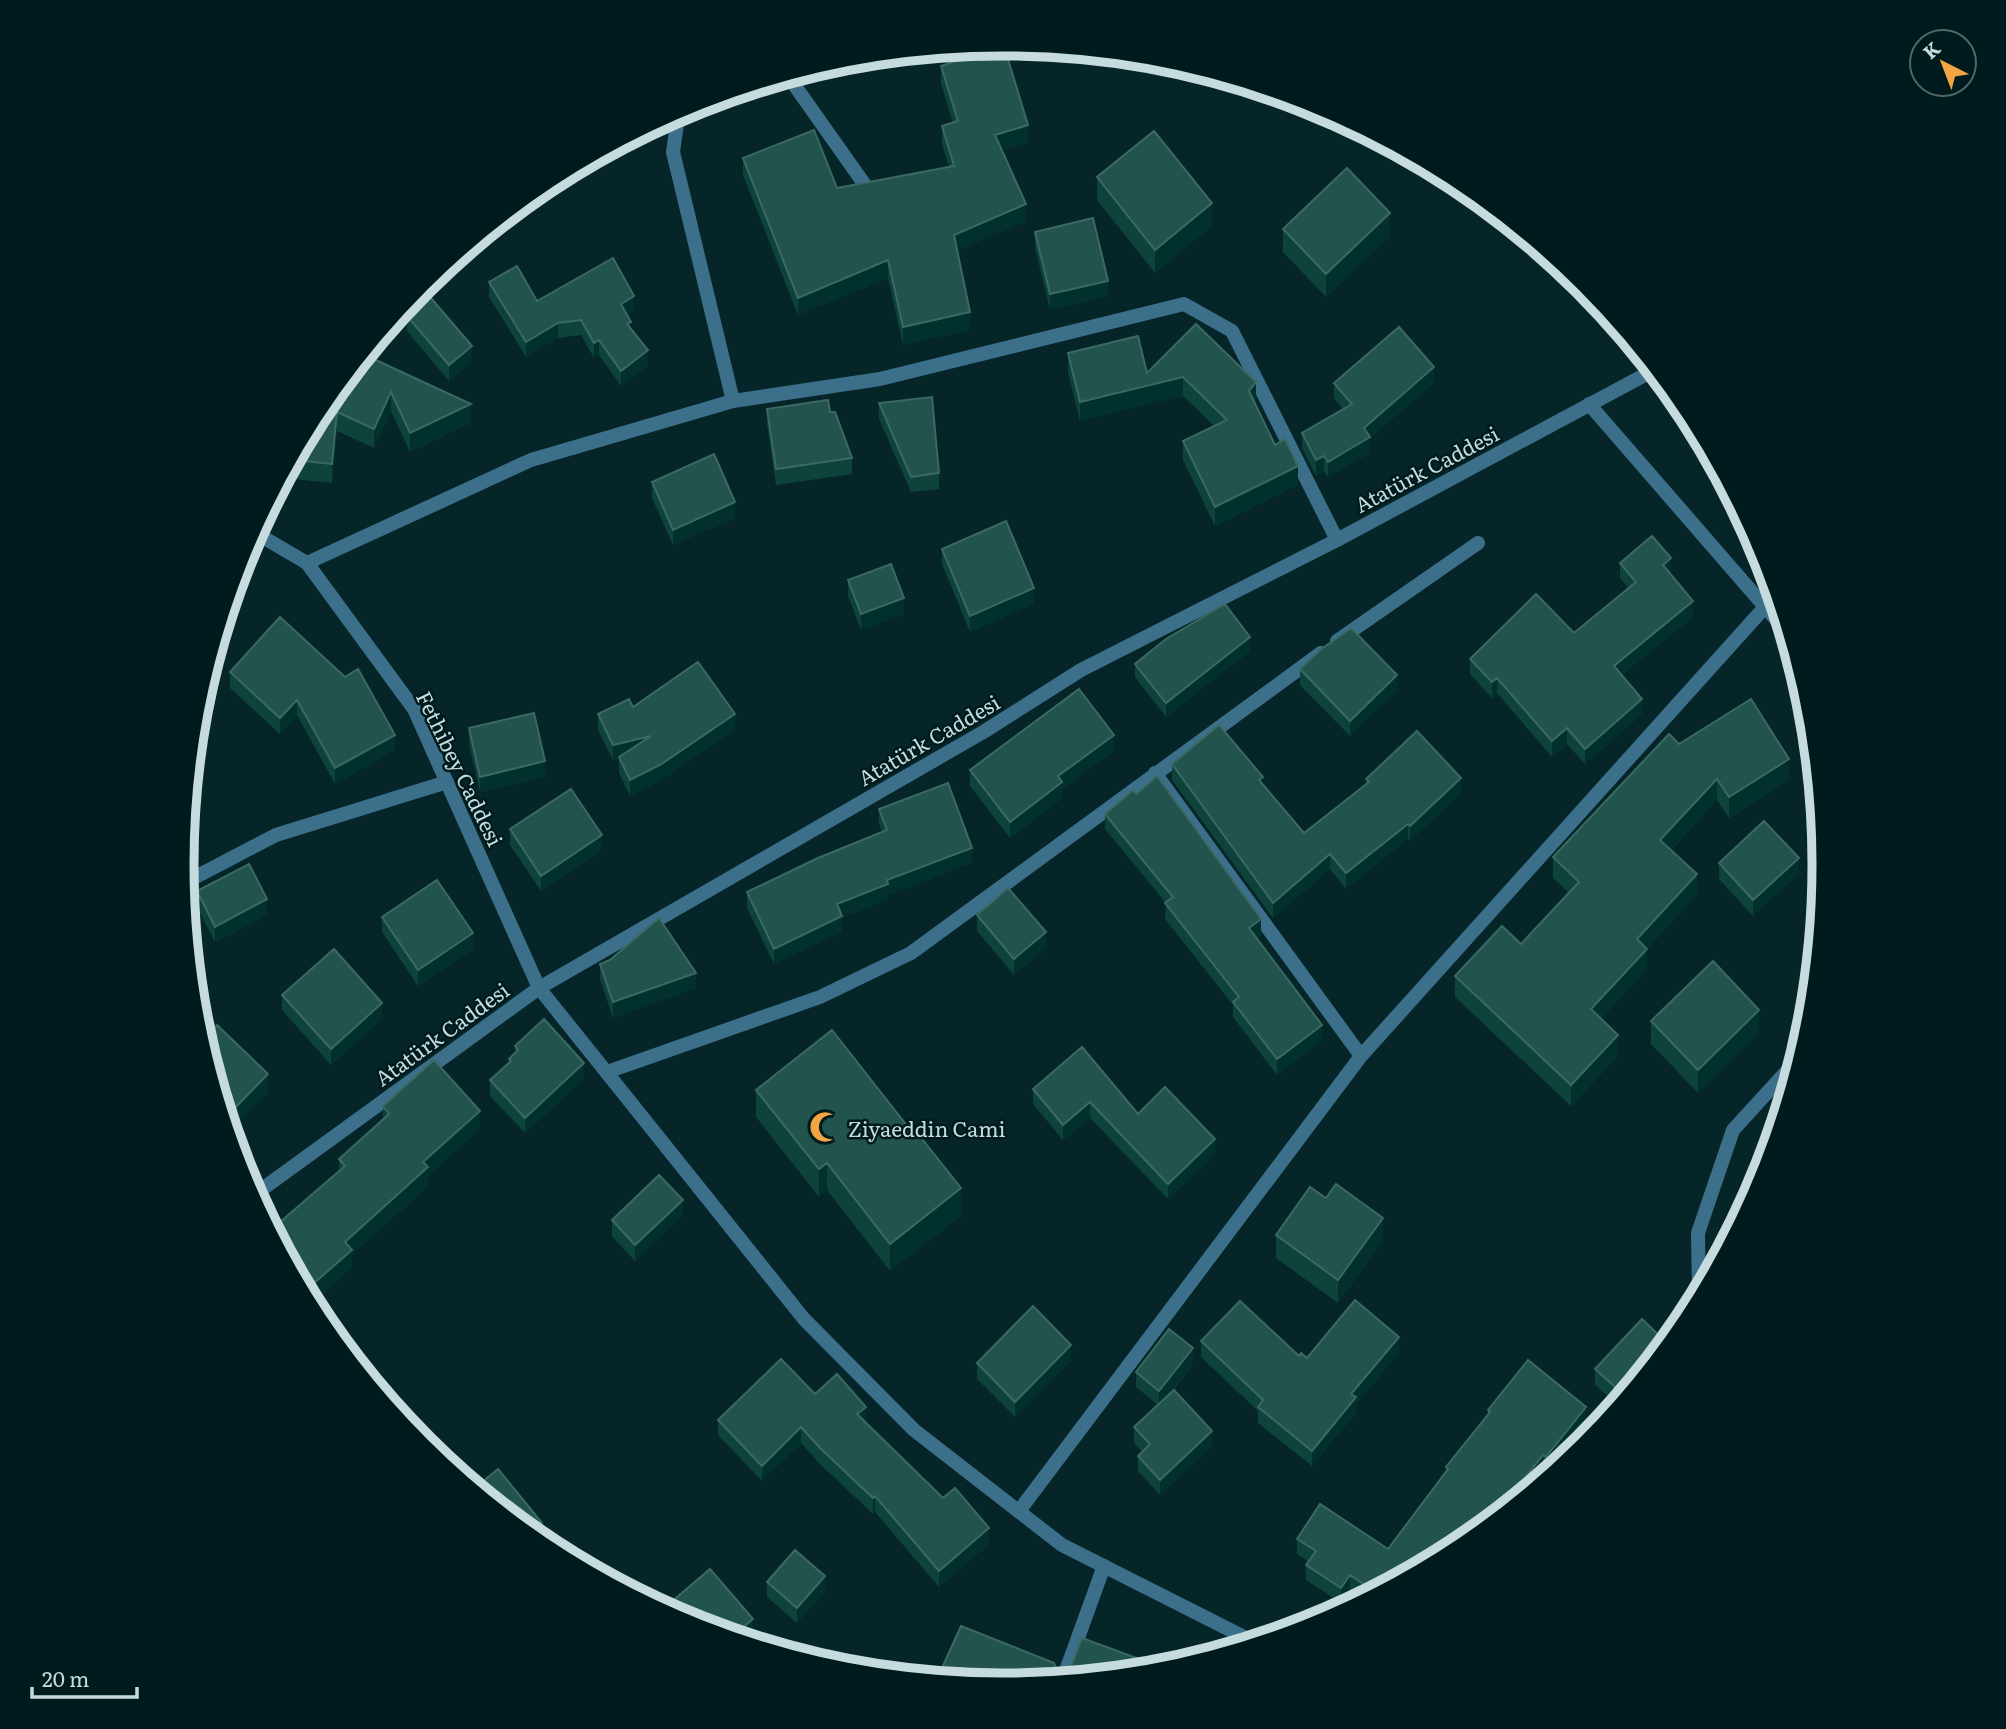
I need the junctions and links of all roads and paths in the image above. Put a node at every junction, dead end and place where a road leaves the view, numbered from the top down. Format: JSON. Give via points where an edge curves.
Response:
{"nodes":[{"id":1,"x":794,"y":84,"type":"edge"},
{"id":2,"x":677,"y":125,"type":"edge"},
{"id":3,"x":866,"y":185,"type":"edge"},
{"id":4,"x":1646,"y":374,"type":"edge"},
{"id":5,"x":733,"y":401,"type":"junction"},
{"id":6,"x":1589,"y":404,"type":"junction"},
{"id":7,"x":264,"y":538,"type":"edge"},
{"id":8,"x":1337,"y":540,"type":"junction"},
{"id":9,"x":1478,"y":543,"type":"dead end"},
{"id":10,"x":307,"y":563,"type":"junction"},
{"id":11,"x":1765,"y":607,"type":"junction"},
{"id":12,"x":1772,"y":615,"type":"edge"},
{"id":13,"x":1155,"y":774,"type":"junction"},
{"id":14,"x":447,"y":782,"type":"junction"},
{"id":15,"x":195,"y":878,"type":"edge"},
{"id":16,"x":540,"y":988,"type":"junction"},
{"id":17,"x":1361,"y":1056,"type":"junction"},
{"id":18,"x":607,"y":1072,"type":"junction"},
{"id":19,"x":1784,"y":1074,"type":"edge"},
{"id":20,"x":263,"y":1189,"type":"edge"},
{"id":21,"x":1699,"y":1276,"type":"edge"},
{"id":22,"x":1018,"y":1511,"type":"junction"},
{"id":23,"x":1104,"y":1566,"type":"junction"},
{"id":24,"x":1242,"y":1636,"type":"edge"},
{"id":25,"x":1066,"y":1670,"type":"edge"}],
"edges":[{"from":1,"to":3,"type":"street"},
{"from":2,"to":5,"type":"street","via":[[673,152]]},
{"from":4,"to":6,"type":"street","name":"Atatürk Caddesi"},
{"from":5,"to":8,"type":"street","via":[[880,379],[1184,304],[1232,331]]},
{"from":5,"to":10,"type":"street","via":[[531,460]]},
{"from":6,"to":8,"type":"street","name":"Atatürk Caddesi"},
{"from":6,"to":11,"type":"street"},
{"from":7,"to":10,"type":"street","name":"Fethibey Caddesi"},
{"from":8,"to":16,"type":"street","name":"Atatürk Caddesi","via":[[1081,670],[985,731]]},
{"from":9,"to":13,"type":"street"},
{"from":10,"to":14,"type":"street","name":"Fethibey Caddesi","via":[[414,709]]},
{"from":11,"to":12,"type":"street"},
{"from":11,"to":17,"type":"street"},
{"from":13,"to":17,"type":"street"},
{"from":13,"to":18,"type":"street","via":[[911,953],[820,997]]},
{"from":14,"to":15,"type":"street","via":[[276,835]]},
{"from":14,"to":16,"type":"street","name":"Fethibey Caddesi"},
{"from":16,"to":18,"type":"street","name":"Fethibey Caddesi"},
{"from":16,"to":20,"type":"street","name":"Atatürk Caddesi"},
{"from":17,"to":22,"type":"street"},
{"from":18,"to":22,"type":"street","name":"Fethibey Caddesi","via":[[804,1319],[914,1430]]},
{"from":19,"to":21,"type":"street","via":[[1733,1130],[1698,1233]]},
{"from":22,"to":23,"type":"street","name":"Fethibey Caddesi","via":[[1062,1545]]},
{"from":23,"to":24,"type":"street","name":"Fethibey Caddesi"},
{"from":23,"to":25,"type":"street"}]}
